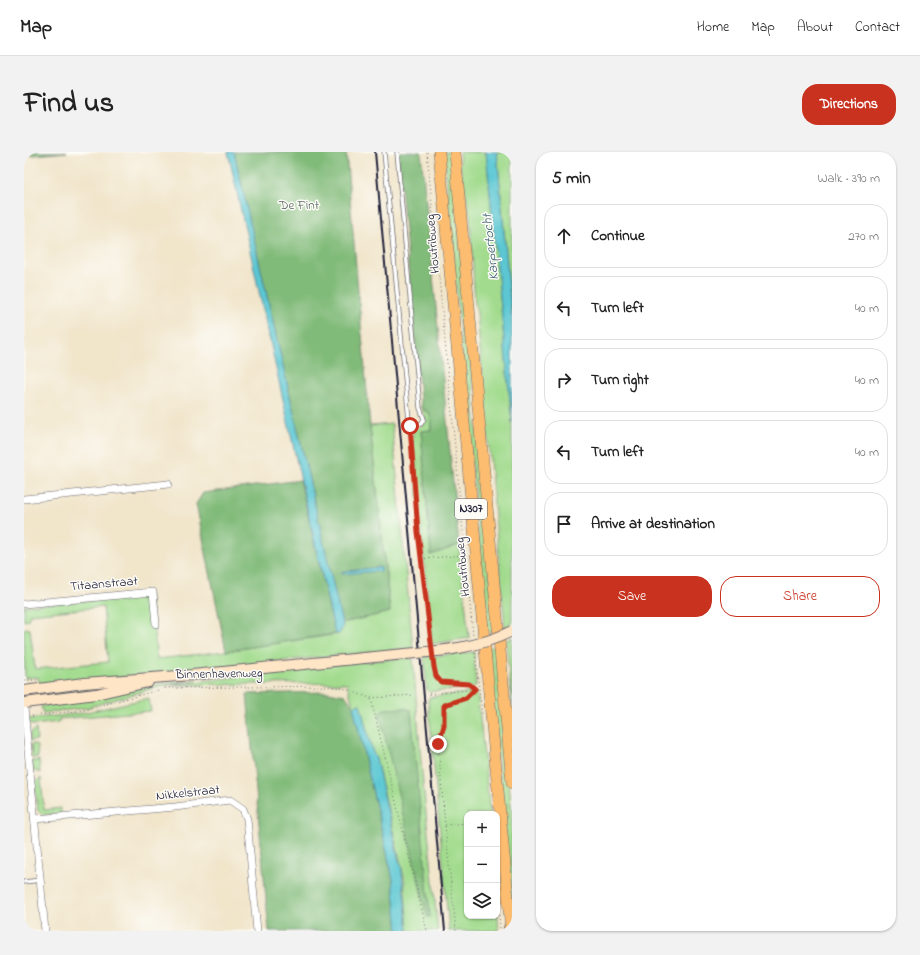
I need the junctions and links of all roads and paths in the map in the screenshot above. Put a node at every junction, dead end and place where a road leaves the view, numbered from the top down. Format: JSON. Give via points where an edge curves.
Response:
{"nodes":[{"id":1,"x":384,"y":152,"type":"edge"},
{"id":2,"x":397,"y":152,"type":"edge"},
{"id":3,"x":428,"y":152,"type":"edge"},
{"id":4,"x":439,"y":152,"type":"edge"},
{"id":5,"x":455,"y":152,"type":"edge"},
{"id":6,"x":410,"y":426,"type":"junction"},
{"id":7,"x":168,"y":484,"type":"dead end"},
{"id":8,"x":24,"y":499,"type":"edge"},
{"id":9,"x":464,"y":555,"type":"junction"},
{"id":10,"x":421,"y":559,"type":"junction"},
{"id":11,"x":24,"y":604,"type":"edge"},
{"id":12,"x":156,"y":624,"type":"dead end"},
{"id":13,"x":512,"y":631,"type":"edge"},
{"id":14,"x":474,"y":642,"type":"dead end"},
{"id":15,"x":430,"y":644,"type":"dead end"},
{"id":16,"x":474,"y":650,"type":"dead end"},
{"id":17,"x":432,"y":659,"type":"dead end"},
{"id":18,"x":161,"y":678,"type":"junction"},
{"id":19,"x":24,"y":680,"type":"edge"},
{"id":20,"x":37,"y":682,"type":"dead end"},
{"id":21,"x":475,"y":689,"type":"junction"},
{"id":22,"x":24,"y":691,"type":"edge"},
{"id":23,"x":429,"y":694,"type":"dead end"},
{"id":24,"x":414,"y":695,"type":"dead end"},
{"id":25,"x":370,"y":698,"type":"junction"},
{"id":26,"x":24,"y":703,"type":"edge"},
{"id":27,"x":24,"y":708,"type":"edge"},
{"id":28,"x":25,"y":716,"type":"edge"},
{"id":29,"x":512,"y":783,"type":"edge"},
{"id":30,"x":35,"y":819,"type":"junction"},
{"id":31,"x":464,"y":823,"type":"edge"},
{"id":32,"x":445,"y":825,"type":"junction"},
{"id":33,"x":40,"y":880,"type":"junction"},
{"id":34,"x":24,"y":882,"type":"edge"},
{"id":35,"x":500,"y":899,"type":"edge"},
{"id":36,"x":508,"y":930,"type":"edge"},
{"id":37,"x":45,"y":931,"type":"edge"},
{"id":38,"x":257,"y":931,"type":"edge"},
{"id":39,"x":426,"y":931,"type":"edge"},
{"id":40,"x":456,"y":931,"type":"edge"}],
"edges":[{"from":1,"to":6,"type":"lane"},
{"from":2,"to":6,"type":"lane","via":[[419,400],[424,419],[419,425]]},
{"from":3,"to":9,"type":"path","name":"Houtribweg"},
{"from":4,"to":36,"type":"main road","name":"Houtribweg","number":"N307"},
{"from":5,"to":29,"type":"main road","number":"N307"},
{"from":6,"to":10,"type":"path"},
{"from":7,"to":8,"type":"street"},
{"from":9,"to":10,"type":"path"},
{"from":9,"to":14,"type":"path","name":"Houtribweg"},
{"from":10,"to":15,"type":"path"},
{"from":11,"to":12,"type":"street","name":"Titaanstraat","via":[[153,592]]},
{"from":13,"to":18,"type":"main road","name":"Binnenhavenweg","bridge":true,"via":[[476,645],[445,651]]},
{"from":16,"to":21,"type":"path","via":[[479,689]]},
{"from":17,"to":21,"type":"path","via":[[436,676],[441,682],[469,684]]},
{"from":18,"to":22,"type":"main road","name":"Binnenhavenweg","via":[[84,683]]},
{"from":18,"to":26,"type":"main road","name":"Binnenhavenweg","via":[[96,694]]},
{"from":19,"to":20,"type":"path"},
{"from":21,"to":23,"type":"path"},
{"from":21,"to":32,"type":"path","via":[[466,698],[443,707],[444,726],[438,744]]},
{"from":24,"to":25,"type":"path","name":"Binnenhavenweg"},
{"from":25,"to":28,"type":"path","name":"Binnenhavenweg","via":[[343,688],[329,686],[171,688],[90,709]]},
{"from":25,"to":39,"type":"path"},
{"from":27,"to":28,"type":"street"},
{"from":28,"to":30,"type":"street"},
{"from":30,"to":33,"type":"street"},
{"from":30,"to":38,"type":"street","name":"Nikkelstraat","via":[[230,800],[242,809],[247,819]]},
{"from":31,"to":32,"type":"path"},
{"from":32,"to":40,"type":"path"},
{"from":33,"to":34,"type":"lane"},
{"from":33,"to":37,"type":"street"},
{"from":35,"to":36,"type":"path"}]}
